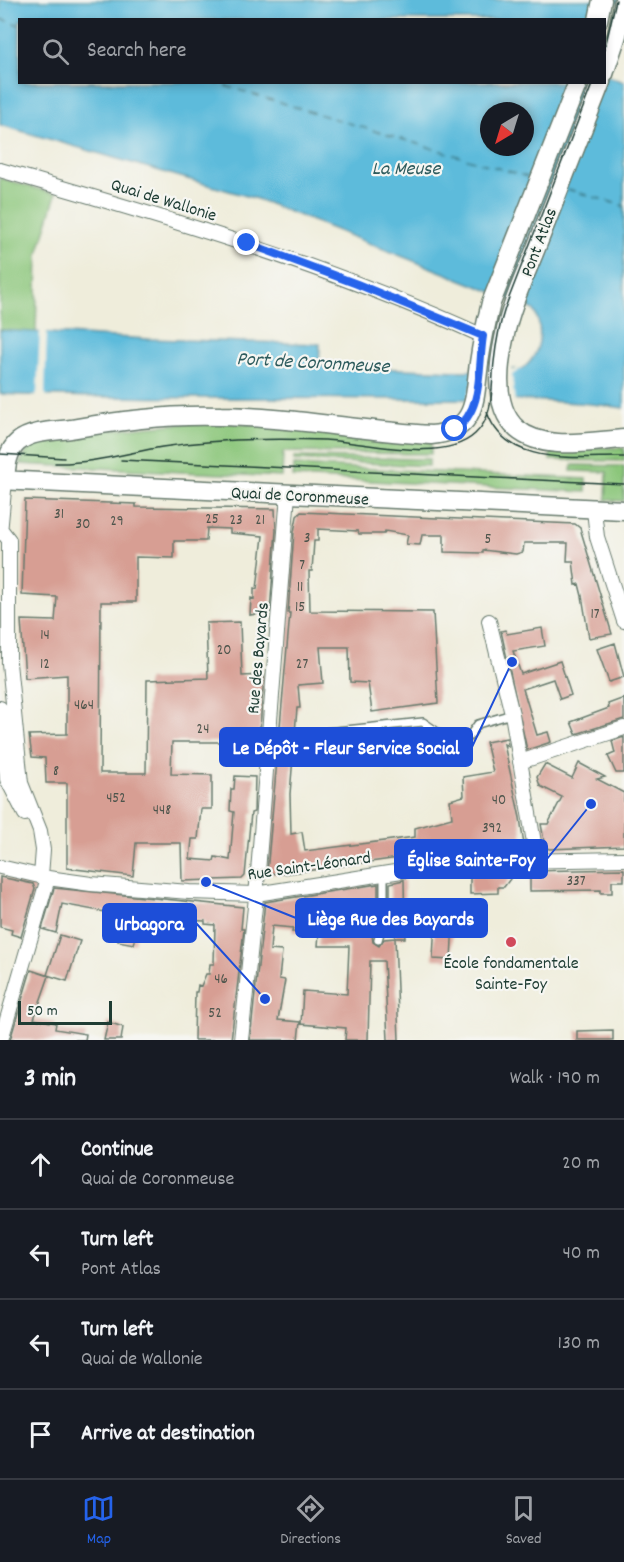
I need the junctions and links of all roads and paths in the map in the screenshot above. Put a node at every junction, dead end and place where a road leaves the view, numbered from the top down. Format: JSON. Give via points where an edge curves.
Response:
{"nodes":[{"id":1,"x":602,"y":0,"type":"edge"},
{"id":2,"x":624,"y":0,"type":"edge"},
{"id":3,"x":599,"y":18,"type":"edge"},
{"id":4,"x":619,"y":50,"type":"edge"},
{"id":5,"x":606,"y":73,"type":"edge"},
{"id":6,"x":577,"y":84,"type":"edge"},
{"id":7,"x":601,"y":84,"type":"edge"},
{"id":8,"x":0,"y":170,"type":"edge"},
{"id":9,"x":483,"y":336,"type":"junction"},
{"id":10,"x":624,"y":439,"type":"edge"},
{"id":11,"x":3,"y":480,"type":"edge"},
{"id":12,"x":288,"y":495,"type":"junction"},
{"id":13,"x":594,"y":510,"type":"junction"},
{"id":14,"x":624,"y":510,"type":"edge"},
{"id":15,"x":1,"y":532,"type":"edge"},
{"id":16,"x":489,"y":621,"type":"dead end"},
{"id":17,"x":624,"y":621,"type":"edge"},
{"id":18,"x":0,"y":708,"type":"edge"},
{"id":19,"x":512,"y":714,"type":"junction"},
{"id":20,"x":624,"y":728,"type":"edge"},
{"id":21,"x":316,"y":733,"type":"dead end"},
{"id":22,"x":520,"y":762,"type":"junction"},
{"id":23,"x":40,"y":831,"type":"junction"},
{"id":24,"x":624,"y":859,"type":"edge"},
{"id":25,"x":537,"y":860,"type":"junction"},
{"id":26,"x":0,"y":867,"type":"edge"},
{"id":27,"x":384,"y":873,"type":"junction"},
{"id":28,"x":45,"y":877,"type":"junction"},
{"id":29,"x":256,"y":894,"type":"junction"},
{"id":30,"x":378,"y":940,"type":"dead end"},
{"id":31,"x":1,"y":1040,"type":"edge"},
{"id":32,"x":241,"y":1040,"type":"edge"}],
"edges":[{"from":1,"to":3,"type":"street"},
{"from":2,"to":4,"type":"street","name":"Pont Atlas"},
{"from":4,"to":5,"type":"street","name":"Pont Atlas"},
{"from":6,"to":9,"type":"street","name":"Pont Atlas","via":[[492,303]]},
{"from":7,"to":10,"type":"street","name":"Pont Atlas","via":[[511,311],[503,340],[502,406],[516,428],[540,440]]},
{"from":8,"to":9,"type":"street","name":"Quai de Wallonie","via":[[247,243]]},
{"from":9,"to":11,"type":"street","name":"Pont Atlas","via":[[474,405],[458,427],[448,432],[432,435],[223,416],[167,416],[42,433],[17,442]]},
{"from":11,"to":12,"type":"street","name":"Quai de Coronmeuse"},
{"from":11,"to":15,"type":"street"},
{"from":12,"to":13,"type":"street","name":"Quai de Coronmeuse"},
{"from":12,"to":29,"type":"street","name":"Rue des Bayards"},
{"from":13,"to":14,"type":"street","name":"Quai de Coronmeuse"},
{"from":13,"to":17,"type":"street","via":[[597,537]]},
{"from":15,"to":23,"type":"street","via":[[9,540],[9,663],[21,783]]},
{"from":16,"to":19,"type":"street"},
{"from":18,"to":23,"type":"street","via":[[7,779],[28,819]]},
{"from":19,"to":21,"type":"lane","via":[[478,724],[468,738],[449,740],[423,722]]},
{"from":19,"to":22,"type":"street"},
{"from":20,"to":22,"type":"street"},
{"from":22,"to":25,"type":"street"},
{"from":23,"to":28,"type":"street"},
{"from":24,"to":25,"type":"street","name":"Rue Saint-Léonard"},
{"from":25,"to":27,"type":"street","name":"Rue Saint-Léonard"},
{"from":26,"to":28,"type":"street","name":"Rue Saint-Léonard"},
{"from":27,"to":29,"type":"street","name":"Rue Saint-Léonard"},
{"from":27,"to":30,"type":"lane","via":[[384,919]]},
{"from":28,"to":29,"type":"street","name":"Rue Saint-Léonard","via":[[189,892]]},
{"from":28,"to":31,"type":"street"},
{"from":29,"to":32,"type":"street","name":"Rue des Bayards"}]}
